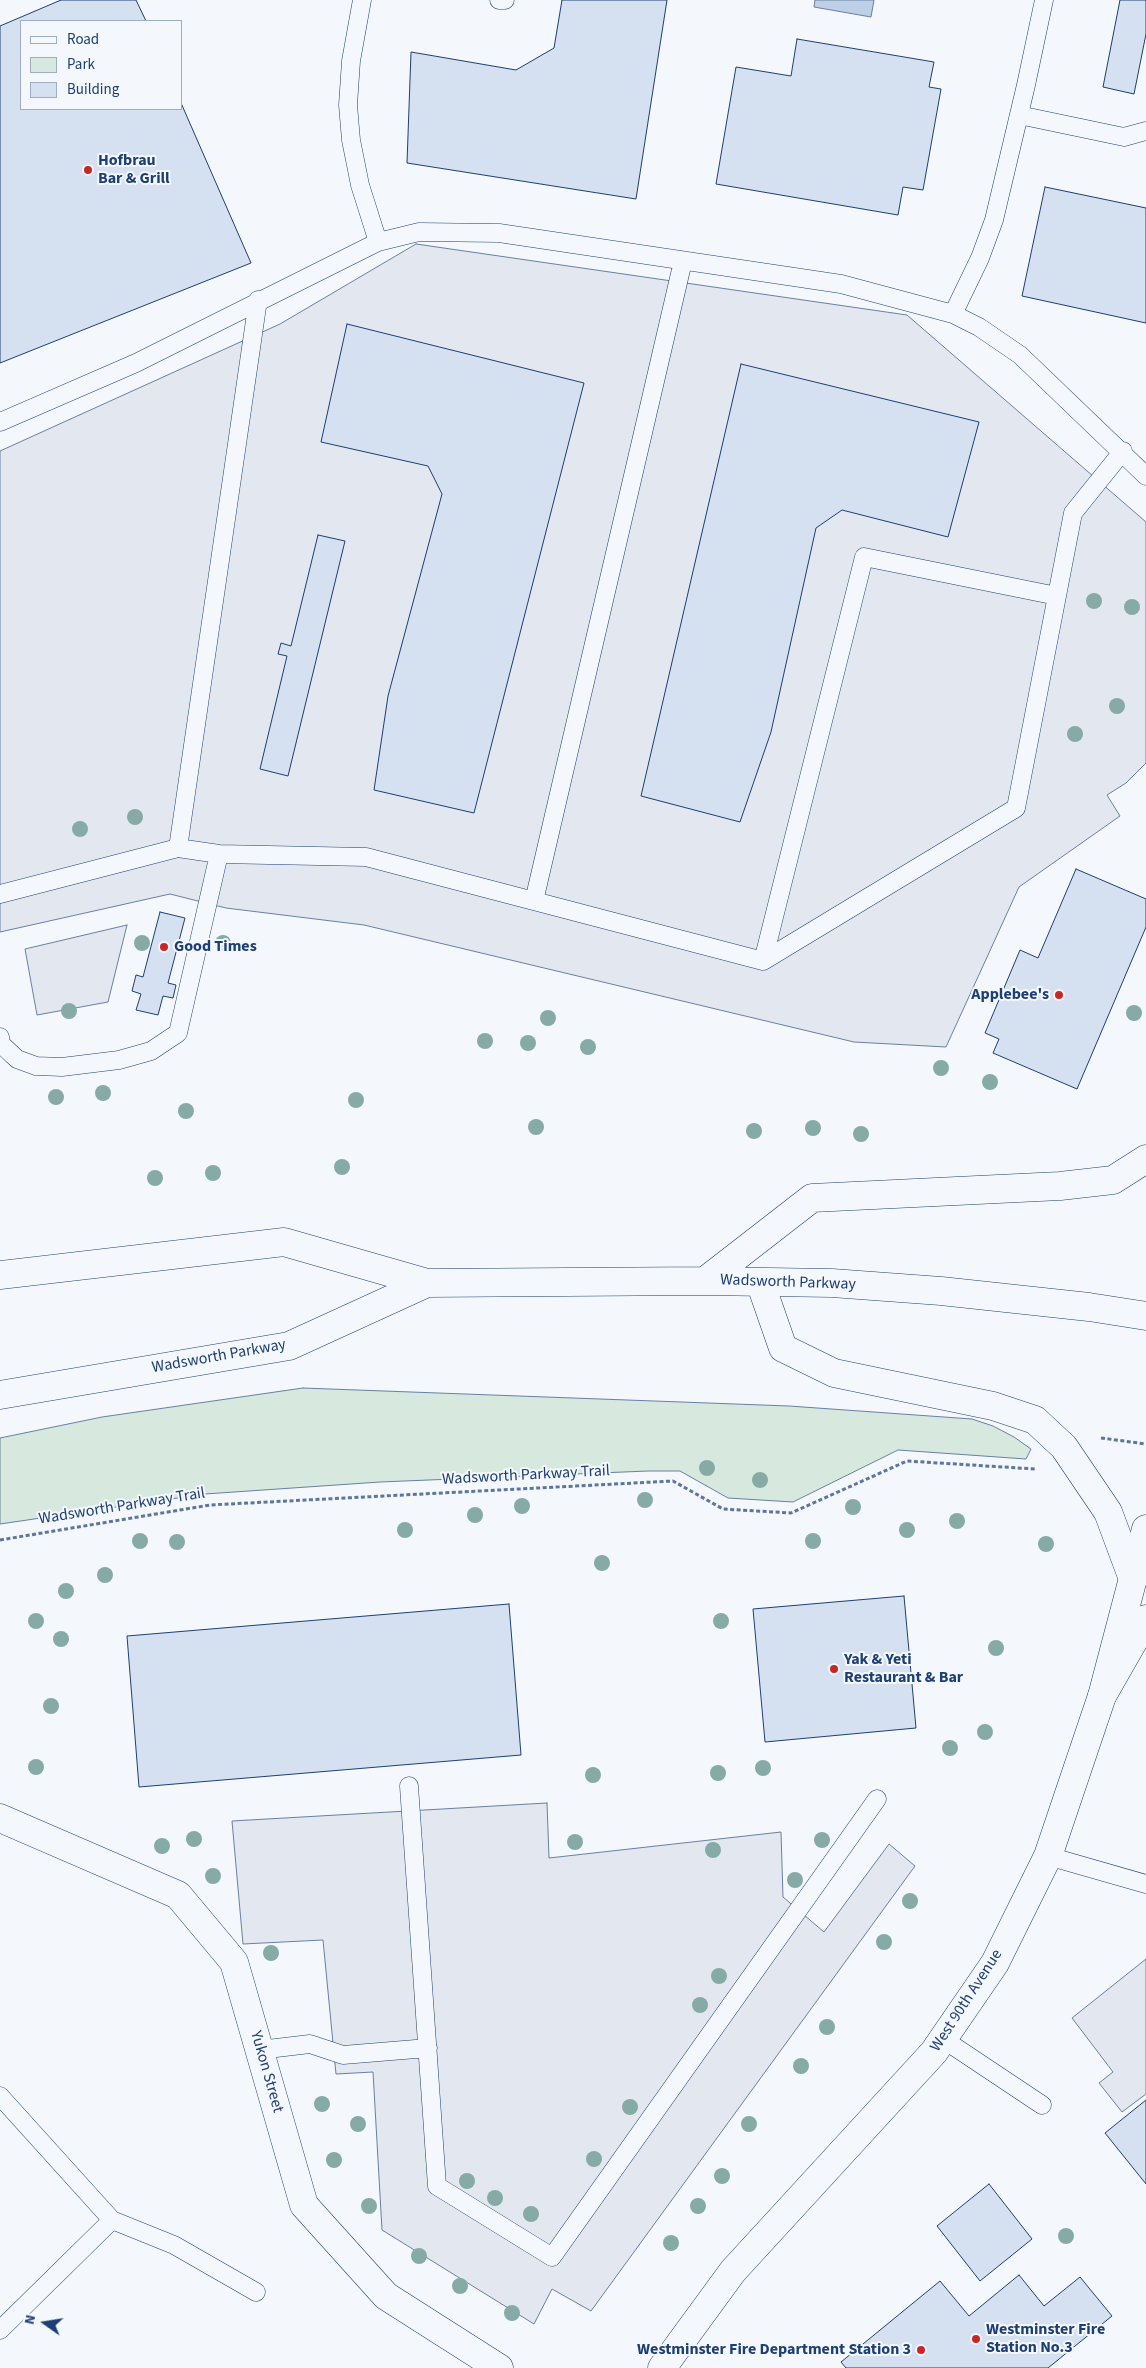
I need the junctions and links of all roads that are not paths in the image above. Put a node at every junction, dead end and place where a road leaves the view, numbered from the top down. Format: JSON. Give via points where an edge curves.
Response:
{"nodes":[{"id":1,"x":362,"y":0,"type":"edge"},
{"id":2,"x":499,"y":0,"type":"edge"},
{"id":3,"x":505,"y":0,"type":"edge"},
{"id":4,"x":1044,"y":0,"type":"edge"},
{"id":5,"x":1020,"y":115,"type":"junction"},
{"id":6,"x":1146,"y":131,"type":"edge"},
{"id":7,"x":378,"y":242,"type":"junction"},
{"id":8,"x":683,"y":260,"type":"junction"},
{"id":9,"x":258,"y":300,"type":"junction"},
{"id":10,"x":953,"y":314,"type":"junction"},
{"id":11,"x":0,"y":422,"type":"edge"},
{"id":12,"x":1123,"y":451,"type":"junction"},
{"id":13,"x":1146,"y":476,"type":"edge"},
{"id":14,"x":1057,"y":596,"type":"junction"},
{"id":15,"x":178,"y":848,"type":"junction"},
{"id":16,"x":219,"y":854,"type":"junction"},
{"id":17,"x":0,"y":894,"type":"edge"},
{"id":18,"x":534,"y":901,"type":"junction"},
{"id":19,"x":763,"y":961,"type":"junction"},
{"id":20,"x":0,"y":1037,"type":"edge"},
{"id":21,"x":1146,"y":1159,"type":"edge"},
{"id":22,"x":0,"y":1275,"type":"edge"},
{"id":23,"x":705,"y":1281,"type":"junction"},
{"id":24,"x":760,"y":1282,"type":"junction"},
{"id":25,"x":427,"y":1283,"type":"junction"},
{"id":26,"x":1146,"y":1316,"type":"edge"},
{"id":27,"x":0,"y":1395,"type":"edge"},
{"id":28,"x":1146,"y":1529,"type":"edge"},
{"id":29,"x":1133,"y":1579,"type":"junction"},
{"id":30,"x":1146,"y":1619,"type":"edge"},
{"id":31,"x":1102,"y":1696,"type":"junction"},
{"id":32,"x":409,"y":1786,"type":"dead end"},
{"id":33,"x":877,"y":1799,"type":"dead end"},
{"id":34,"x":0,"y":1818,"type":"edge"},
{"id":35,"x":1048,"y":1856,"type":"junction"},
{"id":36,"x":1146,"y":1884,"type":"edge"},
{"id":37,"x":943,"y":2039,"type":"junction"},
{"id":38,"x":428,"y":2048,"type":"junction"},
{"id":39,"x":259,"y":2050,"type":"junction"},
{"id":40,"x":0,"y":2096,"type":"edge"},
{"id":41,"x":1042,"y":2105,"type":"dead end"},
{"id":42,"x":112,"y":2220,"type":"junction"},
{"id":43,"x":256,"y":2292,"type":"dead end"},
{"id":44,"x":0,"y":2330,"type":"edge"},
{"id":45,"x":499,"y":2368,"type":"edge"},
{"id":46,"x":662,"y":2368,"type":"edge"}],
"edges":[{"from":1,"to":7,"type":"lane","via":[[351,61],[348,105],[360,184]]},
{"from":2,"to":3,"type":"lane"},
{"from":4,"to":5,"type":"lane"},
{"from":5,"to":6,"type":"lane","via":[[1124,137]]},
{"from":5,"to":10,"type":"lane","via":[[994,220]]},
{"from":7,"to":8,"type":"lane","via":[[419,232],[499,233]]},
{"from":7,"to":9,"type":"lane"},
{"from":8,"to":10,"type":"lane","via":[[841,284]]},
{"from":8,"to":18,"type":"lane"},
{"from":9,"to":11,"type":"lane","via":[[136,363]]},
{"from":9,"to":15,"type":"lane"},
{"from":10,"to":12,"type":"lane","via":[[1020,355]]},
{"from":12,"to":13,"type":"lane"},
{"from":12,"to":14,"type":"lane","via":[[1073,512]]},
{"from":14,"to":19,"type":"lane","via":[[1016,808]]},
{"from":14,"to":19,"type":"lane","via":[[864,557]]},
{"from":15,"to":16,"type":"lane"},
{"from":15,"to":17,"type":"lane"},
{"from":16,"to":18,"type":"lane","via":[[366,858]]},
{"from":16,"to":20,"type":"lane","via":[[178,1033],[151,1051],[119,1060],[62,1066],[36,1066],[17,1059],[2,1044]]},
{"from":18,"to":19,"type":"lane"},
{"from":21,"to":23,"type":"main road","via":[[1113,1180],[1060,1186],[812,1198]]},
{"from":22,"to":25,"type":"main road","name":"Wadsworth Parkway","via":[[284,1242]]},
{"from":23,"to":24,"type":"main road","name":"Wadsworth Parkway"},
{"from":23,"to":25,"type":"main road","name":"Wadsworth Parkway"},
{"from":24,"to":26,"type":"main road","name":"Wadsworth Parkway","via":[[832,1283],[941,1291]]},
{"from":24,"to":29,"type":"main road","via":[[783,1348],[834,1373],[993,1406],[1035,1420],[1064,1447],[1108,1512]]},
{"from":25,"to":27,"type":"main road","name":"Wadsworth Parkway","via":[[289,1346]]},
{"from":28,"to":29,"type":"main road","name":"West 90th Avenue"},
{"from":29,"to":31,"type":"main road","name":"West 90th Avenue"},
{"from":30,"to":31,"type":"main road"},
{"from":31,"to":35,"type":"main road","name":"West 90th Avenue"},
{"from":32,"to":38,"type":"lane"},
{"from":33,"to":38,"type":"lane","via":[[552,2257],[437,2186]]},
{"from":34,"to":39,"type":"main road","name":"Yukon Street","via":[[178,1895],[234,1962]]},
{"from":35,"to":36,"type":"lane"},
{"from":35,"to":37,"type":"main road","name":"West 90th Avenue","via":[[995,1964]]},
{"from":37,"to":41,"type":"lane"},
{"from":37,"to":46,"type":"main road","name":"West 90th Avenue","via":[[733,2271]]},
{"from":38,"to":39,"type":"lane","via":[[343,2055],[310,2044]]},
{"from":39,"to":45,"type":"main road","name":"Yukon Street","via":[[304,2205],[386,2296]]},
{"from":40,"to":42,"type":"lane"},
{"from":42,"to":43,"type":"lane","via":[[174,2245]]},
{"from":42,"to":44,"type":"lane"}]}
